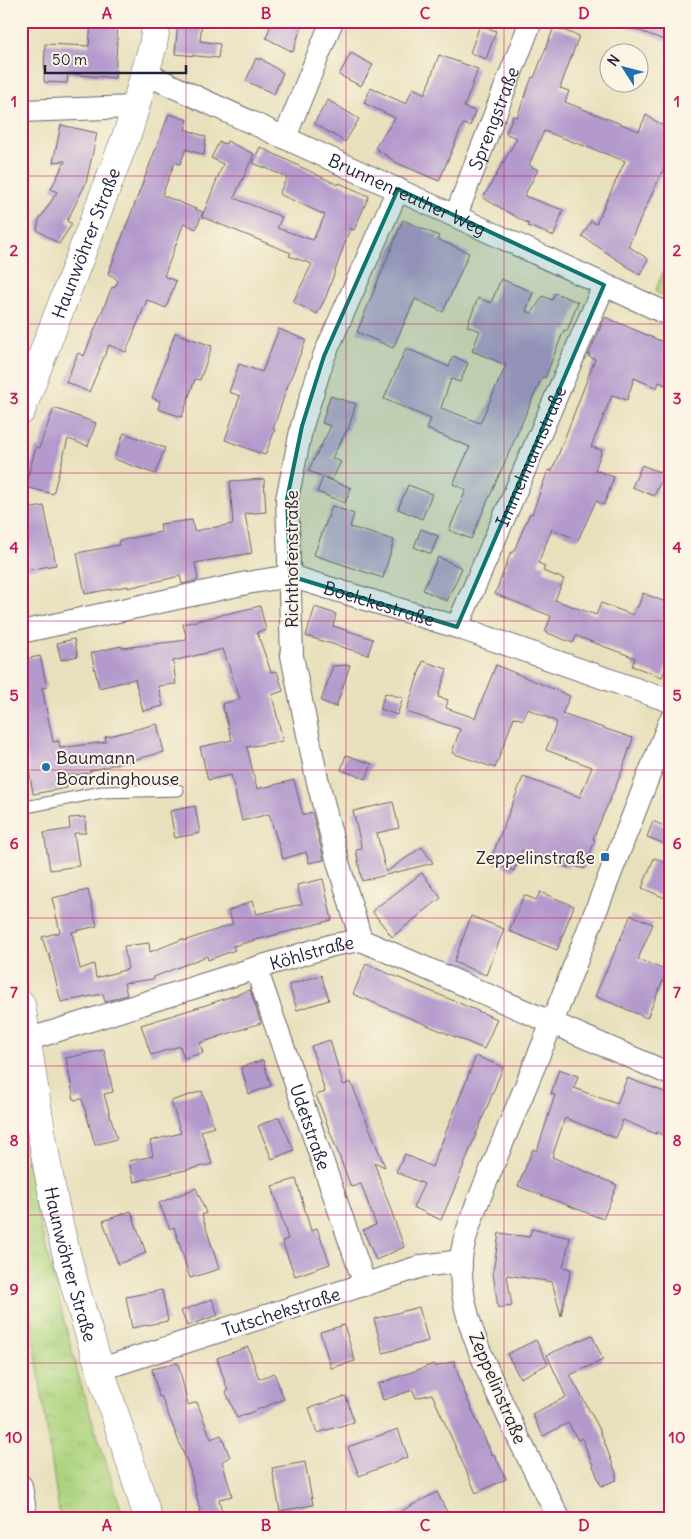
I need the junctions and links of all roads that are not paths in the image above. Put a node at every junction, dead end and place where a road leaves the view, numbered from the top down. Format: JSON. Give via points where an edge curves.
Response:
{"nodes":[{"id":1,"x":140,"y":21,"type":"edge"},
{"id":2,"x":157,"y":21,"type":"edge"},
{"id":3,"x":332,"y":21,"type":"edge"},
{"id":4,"x":531,"y":21,"type":"edge"},
{"id":5,"x":144,"y":73,"type":"junction"},
{"id":6,"x":135,"y":107,"type":"junction"},
{"id":7,"x":21,"y":111,"type":"edge"},
{"id":8,"x":285,"y":137,"type":"junction"},
{"id":9,"x":398,"y":189,"type":"junction"},
{"id":10,"x":456,"y":215,"type":"junction"},
{"id":11,"x":604,"y":284,"type":"junction"},
{"id":12,"x":670,"y":315,"type":"edge"},
{"id":13,"x":21,"y":411,"type":"edge"},
{"id":14,"x":290,"y":576,"type":"junction"},
{"id":15,"x":457,"y":628,"type":"junction"},
{"id":16,"x":21,"y":632,"type":"edge"},
{"id":17,"x":670,"y":701,"type":"edge"},
{"id":18,"x":670,"y":721,"type":"edge"},
{"id":19,"x":178,"y":790,"type":"dead end"},
{"id":20,"x":21,"y":808,"type":"edge"},
{"id":21,"x":361,"y":940,"type":"junction"},
{"id":22,"x":256,"y":968,"type":"junction"},
{"id":23,"x":21,"y":1004,"type":"edge"},
{"id":24,"x":552,"y":1023,"type":"junction"},
{"id":25,"x":27,"y":1040,"type":"junction"},
{"id":26,"x":670,"y":1074,"type":"edge"},
{"id":27,"x":461,"y":1261,"type":"junction"},
{"id":28,"x":365,"y":1285,"type":"junction"},
{"id":29,"x":101,"y":1369,"type":"junction"},
{"id":30,"x":21,"y":1486,"type":"edge"},
{"id":31,"x":26,"y":1518,"type":"edge"},
{"id":32,"x":148,"y":1518,"type":"edge"},
{"id":33,"x":559,"y":1518,"type":"edge"}],
"edges":[{"from":1,"to":5,"type":"street","name":"Haunwöhrer Straße"},
{"from":2,"to":5,"type":"street","name":"Haunwöhrer Straße"},
{"from":3,"to":8,"type":"street"},
{"from":4,"to":10,"type":"street","name":"Sprengstraße"},
{"from":5,"to":6,"type":"street","name":"Haunwöhrer Straße"},
{"from":5,"to":8,"type":"street","name":"Brunnenreuther Weg"},
{"from":6,"to":7,"type":"street"},
{"from":6,"to":13,"type":"street","name":"Haunwöhrer Straße"},
{"from":8,"to":9,"type":"street","name":"Brunnenreuther Weg"},
{"from":9,"to":10,"type":"street","name":"Brunnenreuther Weg"},
{"from":9,"to":14,"type":"street","name":"Richthofenstraße","via":[[324,356],[302,426],[287,499]]},
{"from":10,"to":11,"type":"street","name":"Brunnenreuther Weg"},
{"from":11,"to":12,"type":"street","name":"Brunnenreuther Weg"},
{"from":11,"to":15,"type":"street","name":"Immelmannstraße"},
{"from":14,"to":15,"type":"street","name":"Boelckestraße"},
{"from":14,"to":16,"type":"street","name":"Boelckestraße"},
{"from":14,"to":21,"type":"street","name":"Richthofenstraße","via":[[294,665],[316,774]]},
{"from":15,"to":17,"type":"street","name":"Boelckestraße"},
{"from":18,"to":24,"type":"street","name":"Zeppelinstraße"},
{"from":19,"to":20,"type":"lane","via":[[102,792]]},
{"from":21,"to":22,"type":"street","name":"Köhlstraße"},
{"from":21,"to":24,"type":"street","name":"Köhlstraße"},
{"from":22,"to":25,"type":"street","name":"Köhlstraße"},
{"from":22,"to":28,"type":"street","name":"Udetstraße"},
{"from":23,"to":25,"type":"street","name":"Haunwöhrer Straße"},
{"from":24,"to":26,"type":"street","name":"Köhlstraße"},
{"from":24,"to":27,"type":"street","name":"Zeppelinstraße","via":[[476,1206]]},
{"from":25,"to":29,"type":"street","name":"Haunwöhrer Straße","via":[[55,1206]]},
{"from":27,"to":28,"type":"street","name":"Tutschekstraße","via":[[422,1266]]},
{"from":27,"to":33,"type":"street","name":"Zeppelinstraße","via":[[462,1287],[476,1344],[517,1436]]},
{"from":28,"to":29,"type":"street","name":"Tutschekstraße"},
{"from":29,"to":32,"type":"street","name":"Haunwöhrer Straße"},
{"from":30,"to":31,"type":"street"}]}
